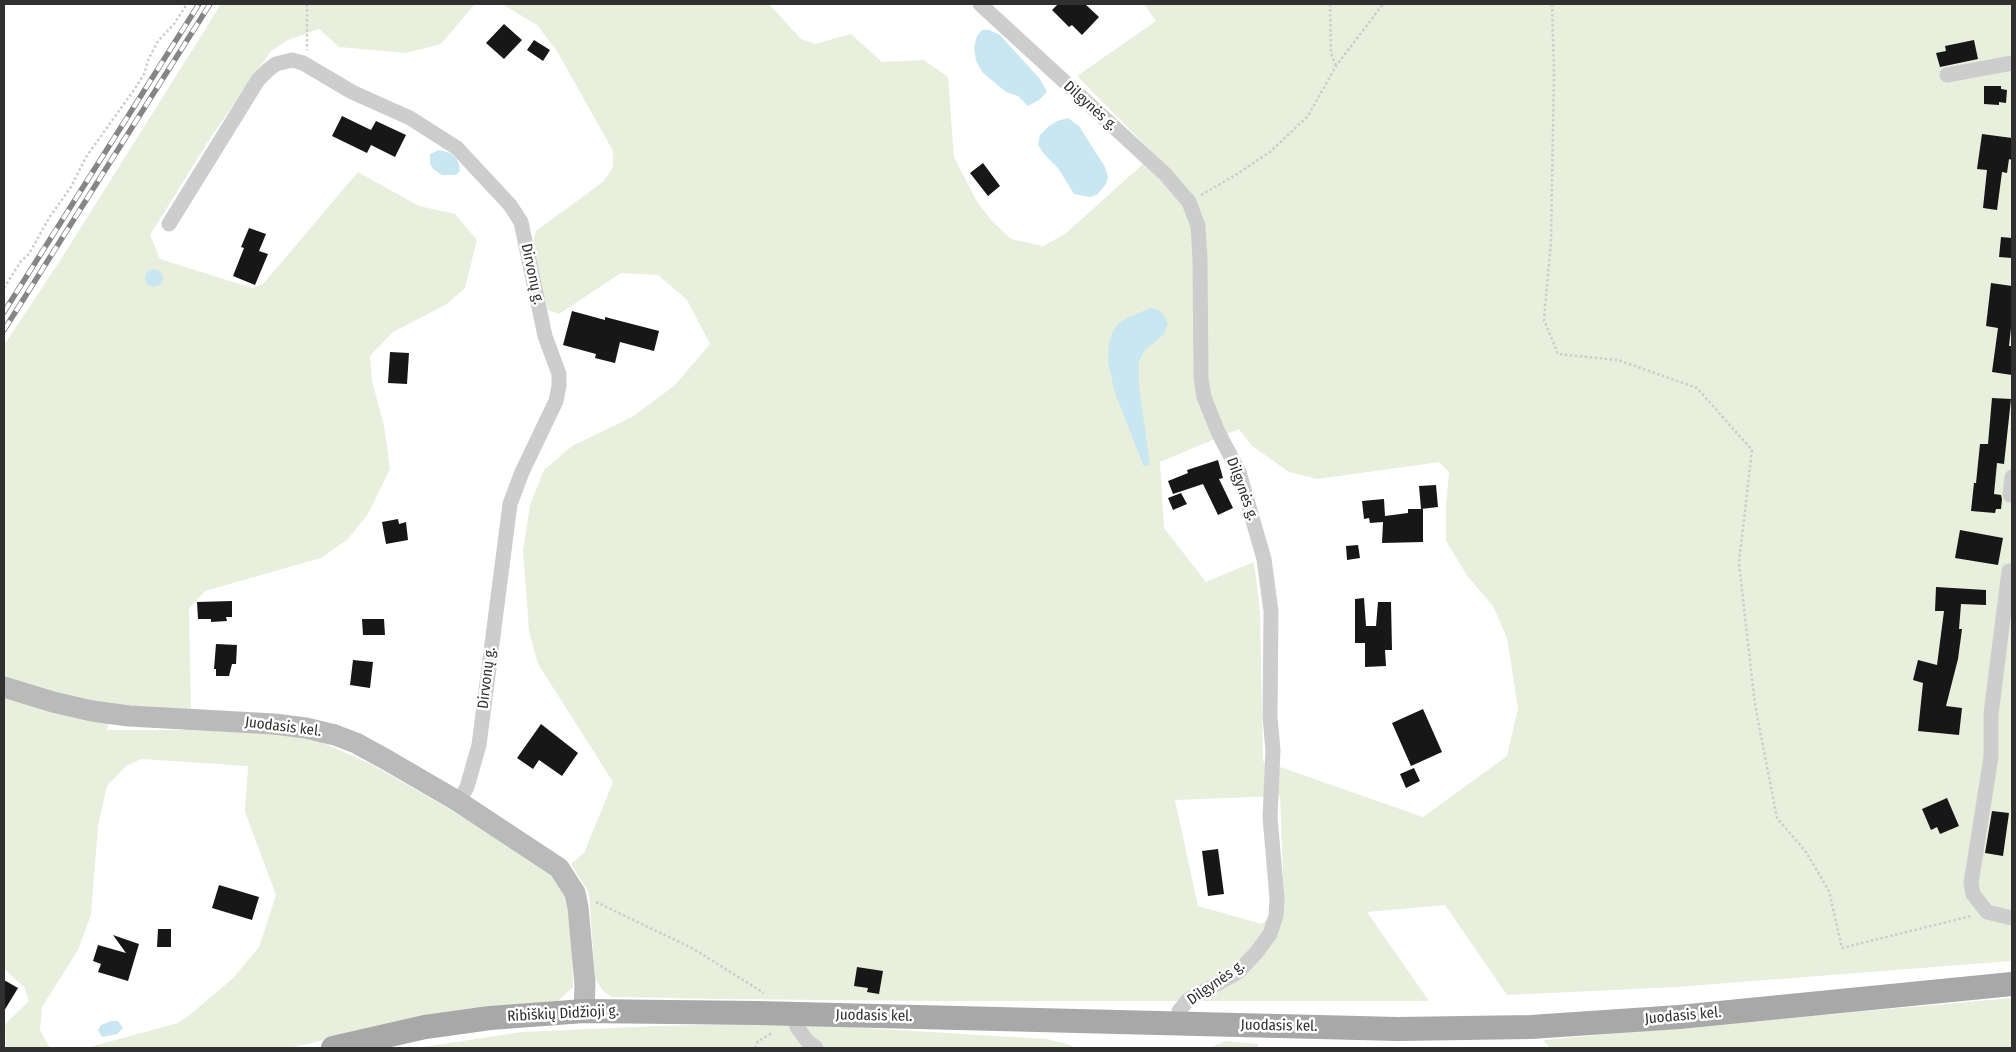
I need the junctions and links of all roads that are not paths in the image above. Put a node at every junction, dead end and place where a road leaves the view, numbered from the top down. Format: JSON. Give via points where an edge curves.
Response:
{"nodes":[{"id":1,"x":980,"y":4,"type":"edge"},
{"id":2,"x":2012,"y":63,"type":"edge"},
{"id":3,"x":1947,"y":75,"type":"dead end"},
{"id":4,"x":169,"y":224,"type":"dead end"},
{"id":5,"x":2012,"y":476,"type":"edge"},
{"id":6,"x":2012,"y":495,"type":"edge"},
{"id":7,"x":2008,"y":571,"type":"dead end"},
{"id":8,"x":4,"y":686,"type":"edge"},
{"id":9,"x":459,"y":802,"type":"junction"},
{"id":10,"x":2012,"y":918,"type":"edge"},
{"id":11,"x":2012,"y":984,"type":"edge"},
{"id":12,"x":584,"y":1011,"type":"junction"},
{"id":13,"x":797,"y":1014,"type":"junction"},
{"id":14,"x":1176,"y":1024,"type":"junction"},
{"id":15,"x":332,"y":1048,"type":"edge"},
{"id":16,"x":816,"y":1048,"type":"edge"}],
"edges":[{"from":1,"to":14,"type":"street","name":"Dilgynės g.","via":[[1165,174],[1189,202],[1198,226],[1204,396],[1239,472],[1264,559],[1271,610],[1270,716],[1273,750],[1270,817],[1278,898],[1276,916],[1270,934],[1256,953],[1238,972],[1188,1000],[1179,1011]]},
{"from":2,"to":3,"type":"street"},
{"from":4,"to":9,"type":"street","name":"Dirvonų g.","via":[[258,80],[268,70],[292,60],[410,118],[457,148],[521,222],[545,336],[560,386],[510,504],[479,745],[467,787]]},
{"from":5,"to":6,"type":"street"},
{"from":7,"to":10,"type":"street","via":[[1991,714],[1991,757],[1971,883],[1973,894],[1987,912]]},
{"from":8,"to":9,"type":"street","name":"Juodasis kel.","via":[[92,711],[274,724],[335,735],[364,747]]},
{"from":9,"to":12,"type":"street","name":"Juodasis kel.","via":[[559,868],[575,893],[581,935]]},
{"from":11,"to":14,"type":"main road","name":"Juodasis kel.","via":[[1679,1017],[1531,1027],[1398,1029]]},
{"from":12,"to":13,"type":"main road","name":"Ribiškių Didžioji g."},
{"from":12,"to":15,"type":"main road","name":"Ribiškių Didžioji g.","via":[[425,1027]]},
{"from":13,"to":14,"type":"main road","name":"Juodasis kel."},
{"from":13,"to":16,"type":"street","via":[[797,1027],[806,1041]]}]}
